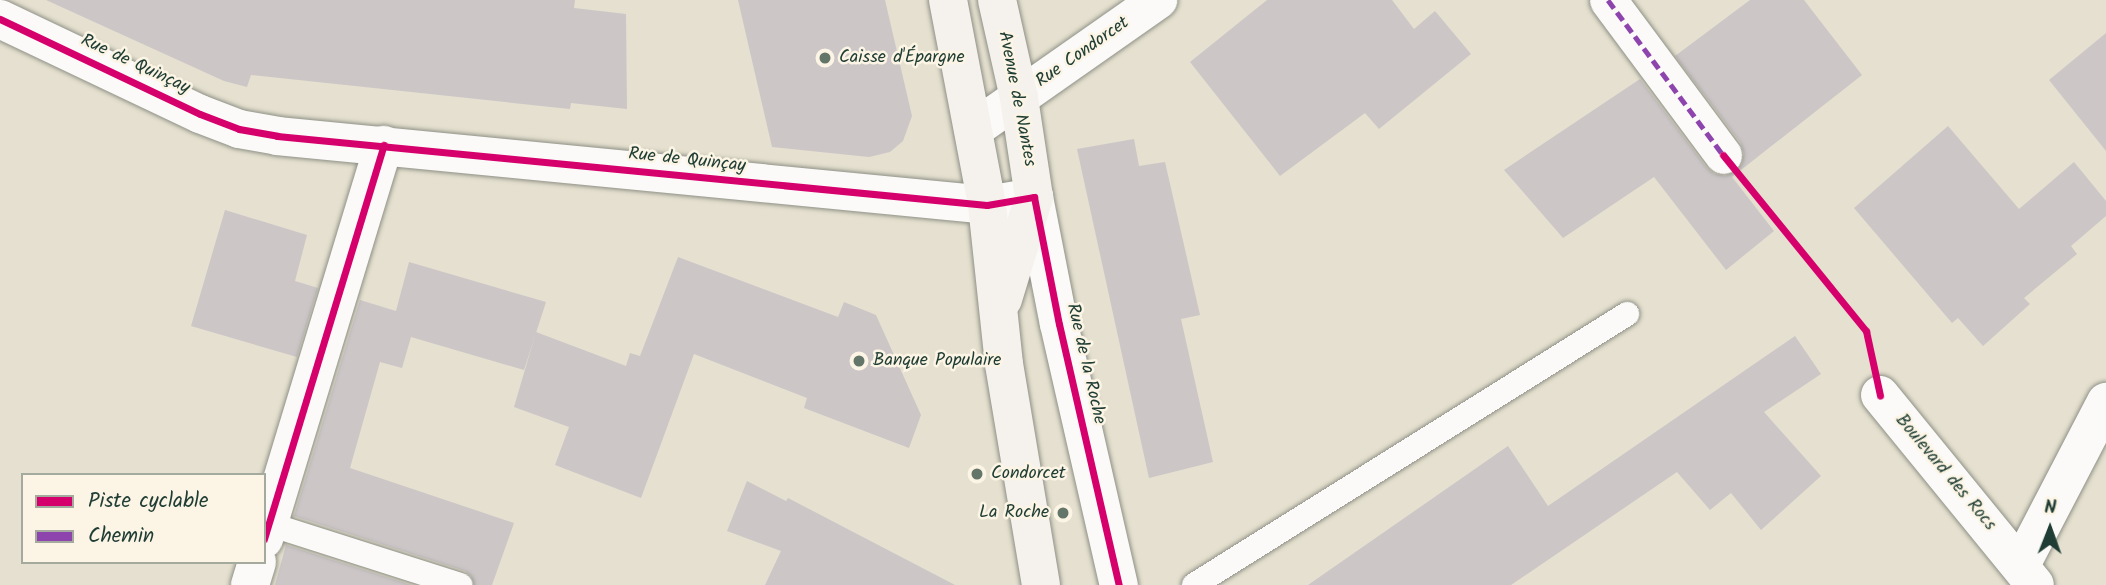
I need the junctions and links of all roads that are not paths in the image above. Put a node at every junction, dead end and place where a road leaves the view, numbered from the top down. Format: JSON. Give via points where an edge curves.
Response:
{"nodes":[{"id":1,"x":948,"y":0,"type":"edge"},
{"id":2,"x":997,"y":0,"type":"edge"},
{"id":3,"x":1157,"y":0,"type":"edge"},
{"id":4,"x":1608,"y":0,"type":"edge"},
{"id":5,"x":0,"y":19,"type":"edge"},
{"id":6,"x":1019,"y":98,"type":"junction"},
{"id":7,"x":974,"y":129,"type":"junction"},
{"id":8,"x":383,"y":145,"type":"junction"},
{"id":9,"x":1723,"y":155,"type":"dead end"},
{"id":10,"x":1034,"y":197,"type":"junction"},
{"id":11,"x":987,"y":205,"type":"junction"},
{"id":12,"x":1627,"y":314,"type":"dead end"},
{"id":13,"x":998,"y":318,"type":"junction"},
{"id":14,"x":1880,"y":396,"type":"dead end"},
{"id":15,"x":2106,"y":402,"type":"edge"},
{"id":16,"x":267,"y":531,"type":"edge"},
{"id":17,"x":256,"y":564,"type":"edge"},
{"id":18,"x":2028,"y":575,"type":"edge"},
{"id":19,"x":250,"y":585,"type":"edge"},
{"id":20,"x":460,"y":585,"type":"edge"},
{"id":21,"x":1041,"y":585,"type":"edge"},
{"id":22,"x":1119,"y":585,"type":"edge"},
{"id":23,"x":1194,"y":585,"type":"edge"}],
"edges":[{"from":1,"to":7,"type":"main road","name":"Avenue de Nantes"},
{"from":2,"to":6,"type":"main road","name":"Avenue de Nantes"},
{"from":3,"to":6,"type":"street","name":"Rue Condorcet"},
{"from":4,"to":9,"type":"street"},
{"from":5,"to":8,"type":"street","name":"Rue de Quinçay","via":[[239,129]]},
{"from":6,"to":7,"type":"street","name":"Rue Condorcet"},
{"from":6,"to":10,"type":"main road","name":"Avenue de Nantes"},
{"from":7,"to":11,"type":"main road","name":"Avenue de Nantes"},
{"from":8,"to":11,"type":"street","name":"Rue de Quinçay"},
{"from":8,"to":16,"type":"street"},
{"from":10,"to":11,"type":"street"},
{"from":10,"to":13,"type":"main road","name":"Avenue de Nantes"},
{"from":10,"to":22,"type":"street","name":"Rue de la Roche"},
{"from":11,"to":13,"type":"main road","name":"Avenue de Nantes"},
{"from":12,"to":23,"type":"lane"},
{"from":13,"to":21,"type":"main road","name":"Avenue de Nantes"},
{"from":14,"to":18,"type":"street","name":"Boulevard des Rocs"},
{"from":15,"to":18,"type":"street"},
{"from":16,"to":20,"type":"lane"},
{"from":17,"to":19,"type":"street"}]}
